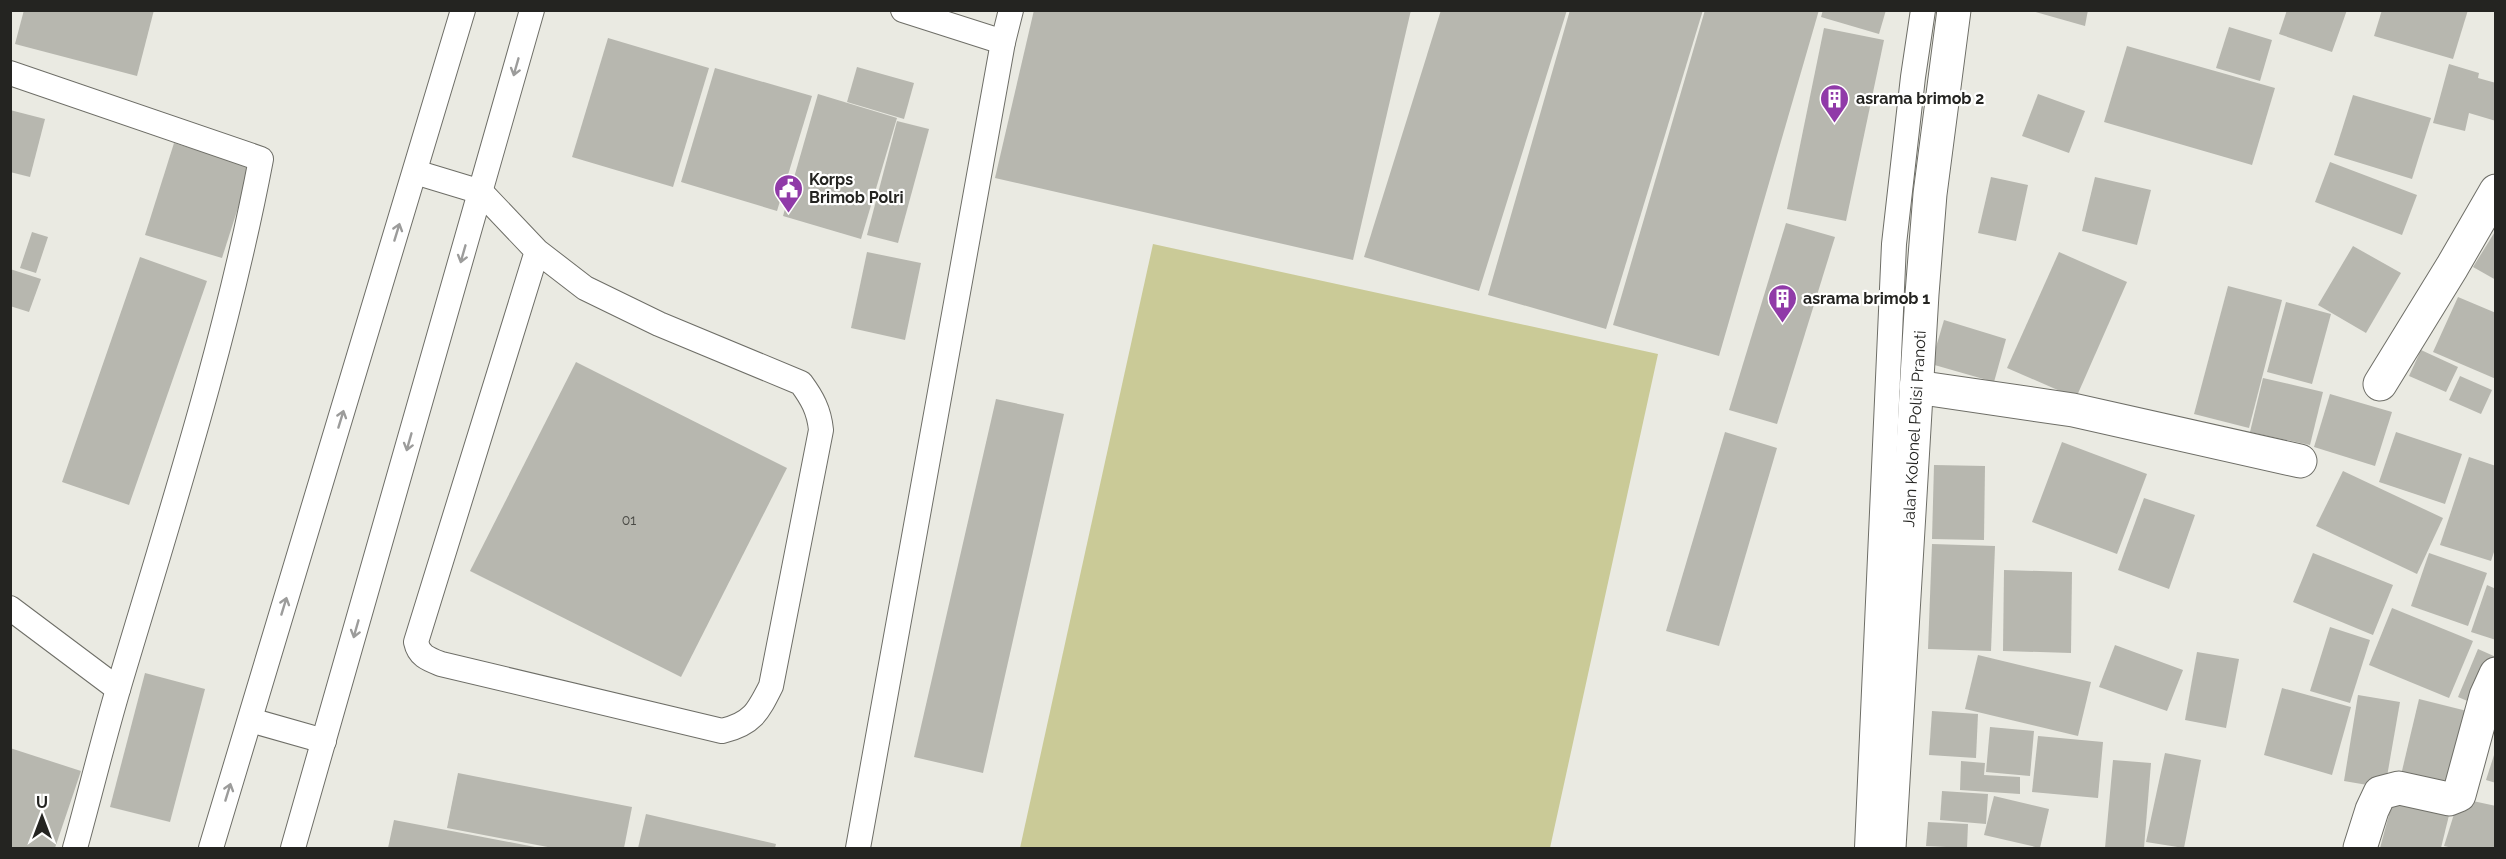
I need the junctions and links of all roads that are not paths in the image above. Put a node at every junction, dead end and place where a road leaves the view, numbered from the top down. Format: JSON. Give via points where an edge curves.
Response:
{"nodes":[{"id":1,"x":463,"y":10,"type":"edge"},
{"id":2,"x":532,"y":10,"type":"edge"},
{"id":3,"x":903,"y":10,"type":"edge"},
{"id":4,"x":1011,"y":10,"type":"edge"},
{"id":5,"x":1923,"y":10,"type":"edge"},
{"id":6,"x":1954,"y":10,"type":"edge"},
{"id":7,"x":1003,"y":42,"type":"junction"},
{"id":8,"x":10,"y":73,"type":"edge"},
{"id":9,"x":416,"y":172,"type":"junction"},
{"id":10,"x":2496,"y":190,"type":"edge"},
{"id":11,"x":481,"y":192,"type":"junction"},
{"id":12,"x":537,"y":251,"type":"junction"},
{"id":13,"x":2380,"y":384,"type":"dead end"},
{"id":14,"x":1916,"y":387,"type":"junction"},
{"id":15,"x":2300,"y":461,"type":"dead end"},
{"id":16,"x":10,"y":608,"type":"edge"},
{"id":17,"x":2496,"y":674,"type":"edge"},
{"id":18,"x":118,"y":689,"type":"junction"},
{"id":19,"x":250,"y":720,"type":"junction"},
{"id":20,"x":324,"y":741,"type":"junction"},
{"id":21,"x":75,"y":849,"type":"edge"},
{"id":22,"x":211,"y":849,"type":"edge"},
{"id":23,"x":293,"y":849,"type":"edge"},
{"id":24,"x":858,"y":849,"type":"edge"},
{"id":25,"x":1867,"y":849,"type":"edge"},
{"id":26,"x":1889,"y":849,"type":"edge"},
{"id":27,"x":2360,"y":849,"type":"edge"}],
"edges":[{"from":1,"to":9,"type":"lane"},
{"from":2,"to":11,"type":"lane","one_way":true},
{"from":3,"to":7,"type":"lane"},
{"from":4,"to":7,"type":"lane"},
{"from":5,"to":25,"type":"lane","via":[[1894,244]]},
{"from":6,"to":14,"type":"street","name":"Jalan Kolonel Polisi Pranoti","via":[[1930,194]]},
{"from":7,"to":24,"type":"lane"},
{"from":8,"to":18,"type":"lane","via":[[261,159],[249,221],[182,479]]},
{"from":9,"to":11,"type":"lane"},
{"from":19,"to":9,"type":"lane","one_way":true},
{"from":10,"to":13,"type":"street"},
{"from":11,"to":12,"type":"lane"},
{"from":11,"to":20,"type":"lane","one_way":true},
{"from":12,"to":12,"type":"lane","via":[[585,288],[659,324],[801,383],[817,407],[821,430],[771,686],[759,711],[737,727],[722,731],[441,664],[423,657],[417,649]]},
{"from":14,"to":15,"type":"street","via":[[2073,410]]},
{"from":14,"to":26,"type":"street","name":"Jalan Kolonel Polisi Pranoti"},
{"from":16,"to":18,"type":"lane"},
{"from":17,"to":27,"type":"street","via":[[2486,696],[2459,795],[2449,799],[2398,788],[2380,794]]},
{"from":18,"to":21,"type":"lane"},
{"from":19,"to":20,"type":"lane"},
{"from":22,"to":19,"type":"lane","one_way":true},
{"from":20,"to":23,"type":"lane"}]}
